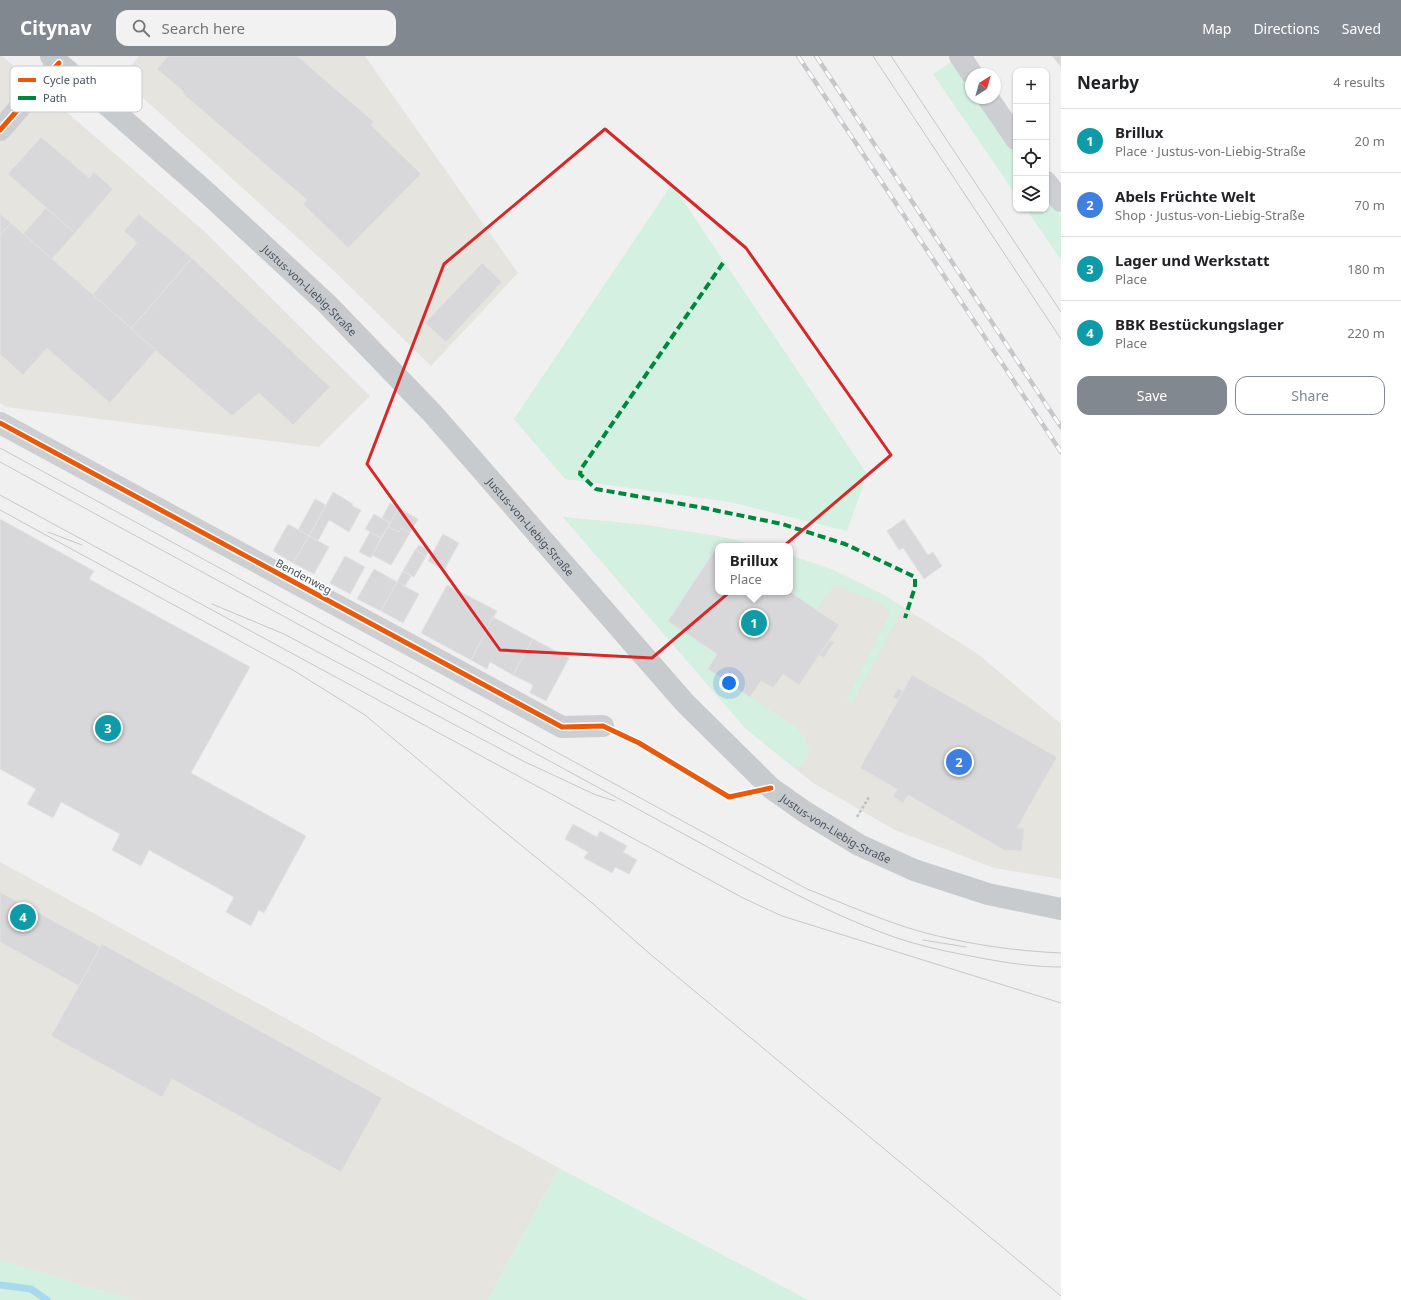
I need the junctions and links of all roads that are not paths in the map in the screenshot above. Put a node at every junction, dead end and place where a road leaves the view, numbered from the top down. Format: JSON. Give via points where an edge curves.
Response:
{"nodes":[{"id":1,"x":960,"y":56,"type":"edge"},
{"id":2,"x":55,"y":59,"type":"edge"},
{"id":3,"x":63,"y":66,"type":"edge"},
{"id":4,"x":968,"y":68,"type":"edge"},
{"id":5,"x":992,"y":104,"type":"edge"},
{"id":6,"x":14,"y":112,"type":"edge"},
{"id":7,"x":115,"y":112,"type":"edge"},
{"id":8,"x":0,"y":130,"type":"edge"},
{"id":9,"x":1013,"y":135,"type":"edge"},
{"id":10,"x":1049,"y":186,"type":"edge"},
{"id":11,"x":1061,"y":201,"type":"edge"},
{"id":12,"x":0,"y":424,"type":"edge"},
{"id":13,"x":603,"y":726,"type":"dead end"},
{"id":14,"x":1061,"y":909,"type":"edge"}],
"edges":[{"from":1,"to":4,"type":"street"},
{"from":2,"to":3,"type":"main road","name":"Justus-von-Liebig-Straße"},
{"from":5,"to":9,"type":"street"},
{"from":6,"to":8,"type":"street"},
{"from":7,"to":14,"type":"main road","name":"Justus-von-Liebig-Straße","via":[[205,191],[331,309],[433,414],[684,703],[771,788],[859,845],[914,870],[988,894]]},
{"from":10,"to":11,"type":"street"},
{"from":12,"to":13,"type":"street","name":"Bendenweg","via":[[562,727]]}]}
